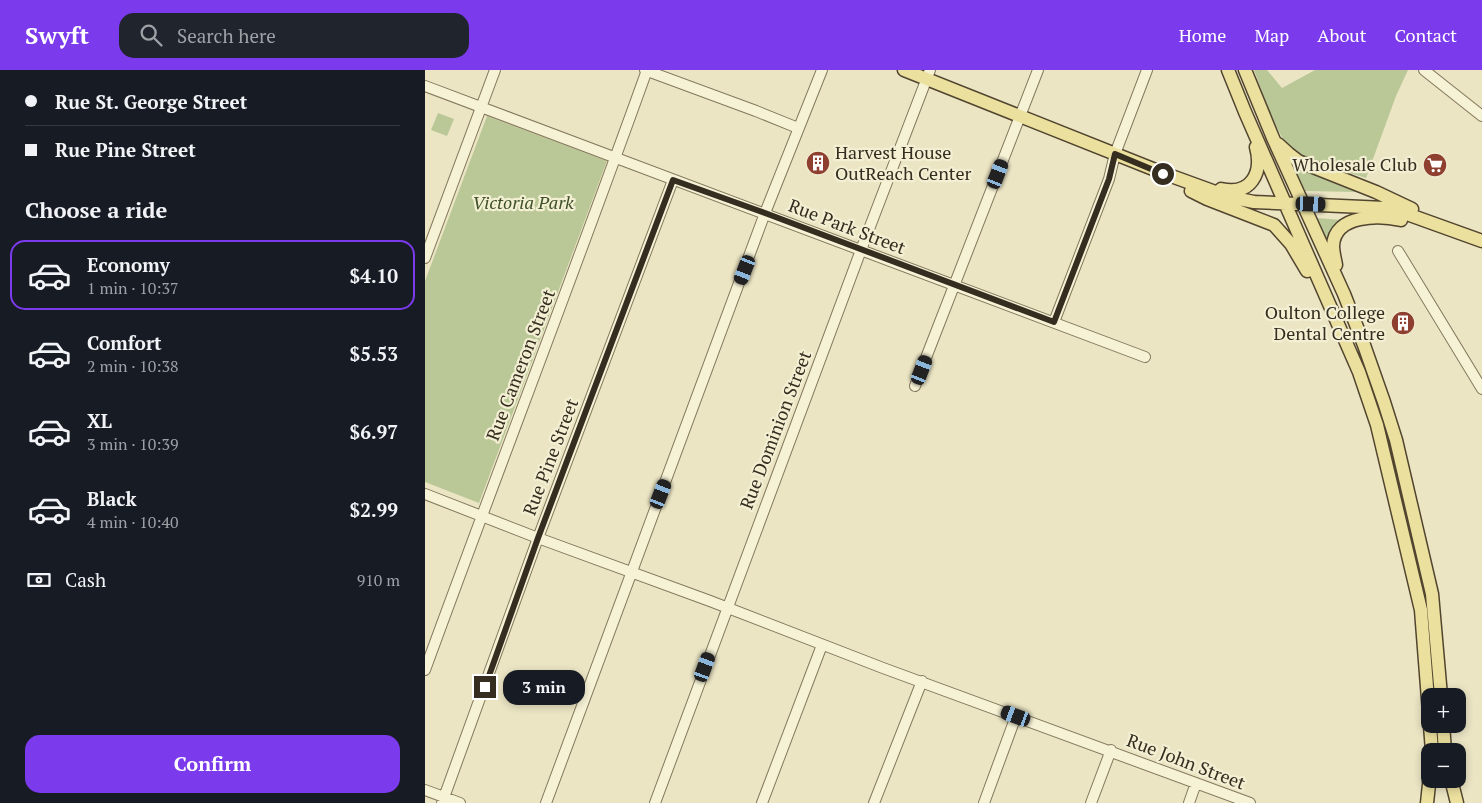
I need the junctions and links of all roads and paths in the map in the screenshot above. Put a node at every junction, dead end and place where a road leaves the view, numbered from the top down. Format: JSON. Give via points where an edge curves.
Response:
{"nodes":[{"id":1,"x":495,"y":70,"type":"edge"},
{"id":2,"x":646,"y":70,"type":"edge"},
{"id":3,"x":822,"y":70,"type":"edge"},
{"id":4,"x":904,"y":70,"type":"edge"},
{"id":5,"x":1038,"y":70,"type":"edge"},
{"id":6,"x":1147,"y":70,"type":"edge"},
{"id":7,"x":1228,"y":70,"type":"edge"},
{"id":8,"x":1245,"y":70,"type":"edge"},
{"id":9,"x":1424,"y":70,"type":"edge"},
{"id":10,"x":929,"y":74,"type":"edge"},
{"id":11,"x":425,"y":86,"type":"edge"},
{"id":12,"x":482,"y":107,"type":"junction"},
{"id":13,"x":1245,"y":112,"type":"junction"},
{"id":14,"x":1021,"y":116,"type":"junction"},
{"id":15,"x":1482,"y":116,"type":"edge"},
{"id":16,"x":798,"y":128,"type":"junction"},
{"id":17,"x":1273,"y":138,"type":"junction"},
{"id":18,"x":1115,"y":154,"type":"junction"},
{"id":19,"x":616,"y":158,"type":"junction"},
{"id":20,"x":1163,"y":174,"type":"junction"},
{"id":21,"x":673,"y":180,"type":"junction"},
{"id":22,"x":1285,"y":203,"type":"junction"},
{"id":23,"x":1303,"y":204,"type":"junction"},
{"id":24,"x":765,"y":213,"type":"junction"},
{"id":25,"x":1481,"y":240,"type":"edge"},
{"id":26,"x":861,"y":250,"type":"junction"},
{"id":27,"x":1398,"y":250,"type":"dead end"},
{"id":28,"x":425,"y":258,"type":"edge"},
{"id":29,"x":955,"y":285,"type":"junction"},
{"id":30,"x":1343,"y":294,"type":"junction"},
{"id":31,"x":1054,"y":322,"type":"junction"},
{"id":32,"x":1352,"y":355,"type":"junction"},
{"id":33,"x":1145,"y":357,"type":"dead end"},
{"id":34,"x":915,"y":386,"type":"dead end"},
{"id":35,"x":1482,"y":390,"type":"edge"},
{"id":36,"x":425,"y":494,"type":"edge"},
{"id":37,"x":481,"y":515,"type":"junction"},
{"id":38,"x":538,"y":538,"type":"junction"},
{"id":39,"x":632,"y":572,"type":"junction"},
{"id":40,"x":727,"y":608,"type":"junction"},
{"id":41,"x":822,"y":645,"type":"junction"},
{"id":42,"x":425,"y":670,"type":"edge"},
{"id":43,"x":921,"y":681,"type":"junction"},
{"id":44,"x":1440,"y":688,"type":"edge"},
{"id":45,"x":1016,"y":716,"type":"junction"},
{"id":46,"x":1431,"y":743,"type":"edge"},
{"id":47,"x":1111,"y":750,"type":"junction"},
{"id":48,"x":1196,"y":783,"type":"junction"},
{"id":49,"x":1429,"y":788,"type":"edge"},
{"id":50,"x":1434,"y":788,"type":"edge"},
{"id":51,"x":1449,"y":788,"type":"edge"},
{"id":52,"x":1452,"y":788,"type":"edge"},
{"id":53,"x":425,"y":790,"type":"edge"},
{"id":54,"x":443,"y":800,"type":"edge"},
{"id":55,"x":460,"y":803,"type":"edge"},
{"id":56,"x":546,"y":803,"type":"edge"},
{"id":57,"x":655,"y":803,"type":"edge"},
{"id":58,"x":762,"y":803,"type":"edge"},
{"id":59,"x":874,"y":803,"type":"edge"},
{"id":60,"x":985,"y":803,"type":"edge"},
{"id":61,"x":1091,"y":803,"type":"edge"},
{"id":62,"x":1189,"y":803,"type":"edge"},
{"id":63,"x":1250,"y":803,"type":"edge"},
{"id":64,"x":1427,"y":803,"type":"edge"},
{"id":65,"x":1435,"y":803,"type":"edge"},
{"id":66,"x":1450,"y":803,"type":"edge"},
{"id":67,"x":1457,"y":803,"type":"edge"}],
"edges":[{"from":1,"to":12,"type":"street"},
{"from":2,"to":16,"type":"street"},
{"from":2,"to":19,"type":"street","name":"Rue Cameron Street"},
{"from":3,"to":16,"type":"street"},
{"from":4,"to":10,"type":"main road"},
{"from":5,"to":14,"type":"street"},
{"from":6,"to":18,"type":"street"},
{"from":7,"to":13,"type":"main road"},
{"from":8,"to":17,"type":"main road"},
{"from":9,"to":15,"type":"street"},
{"from":10,"to":14,"type":"main road"},
{"from":10,"to":26,"type":"street","name":"Rue Dominion Street"},
{"from":11,"to":12,"type":"street","name":"Rue Park Street"},
{"from":12,"to":19,"type":"street","name":"Rue Park Street"},
{"from":12,"to":28,"type":"street"},
{"from":13,"to":20,"type":"main road","via":[[1259,162],[1256,175],[1249,184],[1228,191]]},
{"from":13,"to":22,"type":"main road"},
{"from":14,"to":18,"type":"main road"},
{"from":14,"to":29,"type":"street"},
{"from":16,"to":24,"type":"street"},
{"from":17,"to":23,"type":"main road"},
{"from":17,"to":25,"type":"main road","via":[[1303,163]]},
{"from":18,"to":20,"type":"main road"},
{"from":18,"to":31,"type":"street","via":[[1109,179]]},
{"from":19,"to":21,"type":"street","name":"Rue Park Street"},
{"from":19,"to":37,"type":"street","name":"Rue Cameron Street"},
{"from":20,"to":22,"type":"main road","via":[[1238,200]]},
{"from":20,"to":32,"type":"main road","via":[[1202,197],[1280,230],[1296,250]]},
{"from":21,"to":24,"type":"street","name":"Rue Park Street"},
{"from":21,"to":38,"type":"street","name":"Rue Pine Street"},
{"from":22,"to":23,"type":"main road"},
{"from":22,"to":32,"type":"main road"},
{"from":23,"to":25,"type":"main road","via":[[1385,208]]},
{"from":23,"to":30,"type":"main road"},
{"from":24,"to":26,"type":"street","name":"Rue Park Street"},
{"from":24,"to":39,"type":"street"},
{"from":25,"to":30,"type":"main road","via":[[1399,219],[1376,217],[1353,221],[1339,230],[1333,246]]},
{"from":26,"to":29,"type":"street","name":"Rue Park Street"},
{"from":26,"to":40,"type":"street","name":"Rue Dominion Street"},
{"from":27,"to":35,"type":"street"},
{"from":29,"to":31,"type":"street","name":"Rue Park Street"},
{"from":29,"to":34,"type":"street"},
{"from":30,"to":44,"type":"main road","via":[[1379,385],[1398,450],[1432,594]]},
{"from":31,"to":33,"type":"street","name":"Rue Park Street"},
{"from":32,"to":46,"type":"main road","via":[[1377,425],[1421,610]]},
{"from":36,"to":37,"type":"street"},
{"from":37,"to":38,"type":"street"},
{"from":37,"to":42,"type":"street","name":"Rue Cameron Street"},
{"from":38,"to":39,"type":"street"},
{"from":38,"to":54,"type":"street","name":"Rue Pine Street"},
{"from":39,"to":40,"type":"street","name":"Rue John Street"},
{"from":39,"to":56,"type":"street"},
{"from":40,"to":41,"type":"street","name":"Rue John Street"},
{"from":40,"to":57,"type":"street","name":"Rue Dominion Street"},
{"from":41,"to":43,"type":"street","name":"Rue John Street"},
{"from":41,"to":58,"type":"street"},
{"from":43,"to":45,"type":"street","name":"Rue John Street"},
{"from":43,"to":59,"type":"street"},
{"from":45,"to":47,"type":"street","name":"Rue John Street"},
{"from":45,"to":60,"type":"street"},
{"from":47,"to":48,"type":"street","name":"Rue John Street"},
{"from":47,"to":61,"type":"street"},
{"from":48,"to":62,"type":"street"},
{"from":48,"to":63,"type":"street","name":"Rue John Street"},
{"from":49,"to":64,"type":"main road"},
{"from":50,"to":65,"type":"main road"},
{"from":51,"to":66,"type":"main road"},
{"from":52,"to":67,"type":"main road"},
{"from":53,"to":54,"type":"street"},
{"from":54,"to":55,"type":"street"}]}
